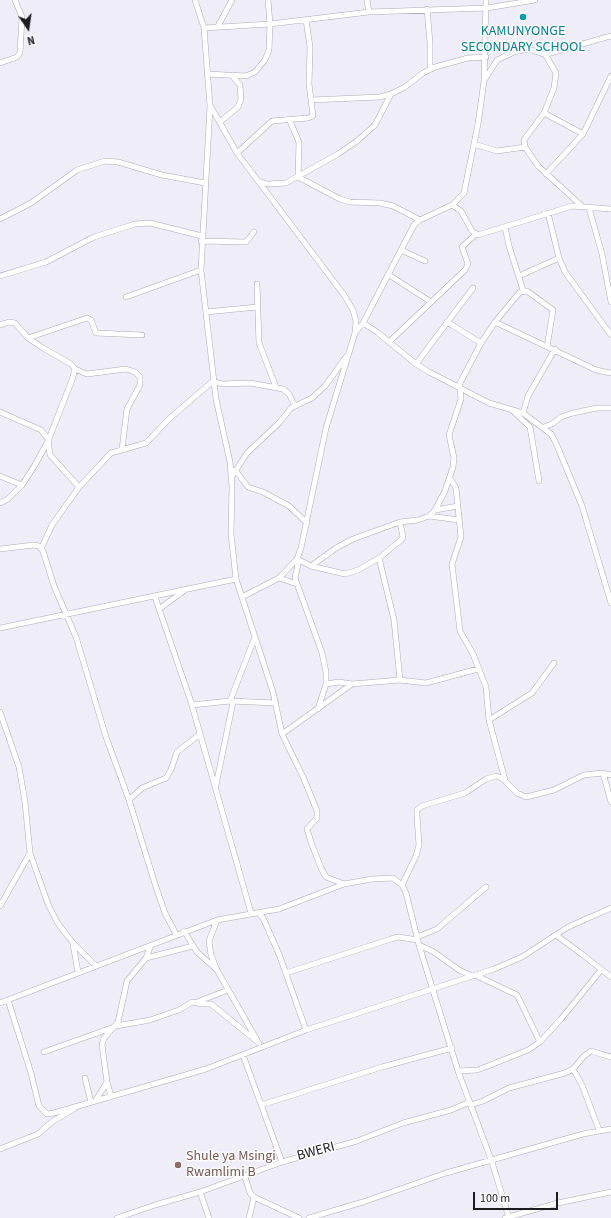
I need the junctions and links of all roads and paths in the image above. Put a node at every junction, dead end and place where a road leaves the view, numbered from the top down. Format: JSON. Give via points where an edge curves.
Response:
{"nodes":[{"id":1,"x":15,"y":0,"type":"edge"},
{"id":2,"x":194,"y":0,"type":"edge"},
{"id":3,"x":232,"y":0,"type":"edge"},
{"id":4,"x":268,"y":0,"type":"edge"},
{"id":5,"x":486,"y":0,"type":"edge"},
{"id":6,"x":535,"y":0,"type":"edge"},
{"id":7,"x":367,"y":2,"type":"edge"},
{"id":8,"x":487,"y":8,"type":"junction"},
{"id":9,"x":427,"y":9,"type":"junction"},
{"id":10,"x":369,"y":12,"type":"junction"},
{"id":11,"x":361,"y":13,"type":"junction"},
{"id":12,"x":306,"y":20,"type":"junction"},
{"id":13,"x":270,"y":24,"type":"junction"},
{"id":14,"x":218,"y":26,"type":"junction"},
{"id":15,"x":204,"y":28,"type":"junction"},
{"id":16,"x":611,"y":36,"type":"edge"},
{"id":17,"x":545,"y":54,"type":"junction"},
{"id":18,"x":486,"y":57,"type":"junction"},
{"id":19,"x":0,"y":63,"type":"edge"},
{"id":20,"x":430,"y":69,"type":"junction"},
{"id":21,"x":207,"y":74,"type":"junction"},
{"id":22,"x":611,"y":76,"type":"edge"},
{"id":23,"x":232,"y":77,"type":"junction"},
{"id":24,"x":484,"y":81,"type":"junction"},
{"id":25,"x":391,"y":94,"type":"junction"},
{"id":26,"x":311,"y":100,"type":"junction"},
{"id":27,"x":210,"y":106,"type":"junction"},
{"id":28,"x":544,"y":113,"type":"junction"},
{"id":29,"x":289,"y":119,"type":"junction"},
{"id":30,"x":220,"y":122,"type":"junction"},
{"id":31,"x":583,"y":134,"type":"junction"},
{"id":32,"x":474,"y":144,"type":"junction"},
{"id":33,"x":525,"y":147,"type":"junction"},
{"id":34,"x":237,"y":153,"type":"junction"},
{"id":35,"x":546,"y":174,"type":"junction"},
{"id":36,"x":298,"y":177,"type":"junction"},
{"id":37,"x":257,"y":181,"type":"junction"},
{"id":38,"x":205,"y":183,"type":"junction"},
{"id":39,"x":452,"y":205,"type":"junction"},
{"id":40,"x":586,"y":207,"type":"junction"},
{"id":41,"x":611,"y":209,"type":"edge"},
{"id":42,"x":548,"y":213,"type":"junction"},
{"id":43,"x":0,"y":219,"type":"edge"},
{"id":44,"x":420,"y":220,"type":"junction"},
{"id":45,"x":505,"y":227,"type":"junction"},
{"id":46,"x":254,"y":232,"type":"dead end"},
{"id":47,"x":476,"y":234,"type":"junction"},
{"id":48,"x":202,"y":238,"type":"junction"},
{"id":49,"x":401,"y":250,"type":"junction"},
{"id":50,"x":559,"y":258,"type":"junction"},
{"id":51,"x":425,"y":261,"type":"dead end"},
{"id":52,"x":201,"y":270,"type":"junction"},
{"id":53,"x":389,"y":275,"type":"junction"},
{"id":54,"x":0,"y":276,"type":"edge"},
{"id":55,"x":518,"y":276,"type":"junction"},
{"id":56,"x":257,"y":284,"type":"dead end"},
{"id":57,"x":473,"y":288,"type":"dead end"},
{"id":58,"x":523,"y":290,"type":"junction"},
{"id":59,"x":126,"y":297,"type":"dead end"},
{"id":60,"x":431,"y":302,"type":"junction"},
{"id":61,"x":611,"y":302,"type":"edge"},
{"id":62,"x":257,"y":307,"type":"junction"},
{"id":63,"x":206,"y":312,"type":"junction"},
{"id":64,"x":446,"y":322,"type":"junction"},
{"id":65,"x":495,"y":322,"type":"junction"},
{"id":66,"x":363,"y":323,"type":"junction"},
{"id":67,"x":0,"y":325,"type":"edge"},
{"id":68,"x":355,"y":333,"type":"junction"},
{"id":69,"x":142,"y":335,"type":"dead end"},
{"id":70,"x":611,"y":335,"type":"edge"},
{"id":71,"x":28,"y":338,"type":"junction"},
{"id":72,"x":390,"y":342,"type":"junction"},
{"id":73,"x":481,"y":344,"type":"junction"},
{"id":74,"x":547,"y":347,"type":"junction"},
{"id":75,"x":555,"y":349,"type":"junction"},
{"id":76,"x":349,"y":353,"type":"junction"},
{"id":77,"x":416,"y":364,"type":"junction"},
{"id":78,"x":75,"y":369,"type":"junction"},
{"id":79,"x":611,"y":373,"type":"edge"},
{"id":80,"x":213,"y":381,"type":"junction"},
{"id":81,"x":276,"y":387,"type":"junction"},
{"id":82,"x":459,"y":388,"type":"junction"},
{"id":83,"x":295,"y":406,"type":"junction"},
{"id":84,"x":611,"y":408,"type":"edge"},
{"id":85,"x":511,"y":409,"type":"junction"},
{"id":86,"x":0,"y":412,"type":"edge"},
{"id":87,"x":523,"y":413,"type":"junction"},
{"id":88,"x":544,"y":427,"type":"junction"},
{"id":89,"x":48,"y":441,"type":"junction"},
{"id":90,"x":122,"y":450,"type":"junction"},
{"id":91,"x":236,"y":470,"type":"junction"},
{"id":92,"x":0,"y":476,"type":"edge"},
{"id":93,"x":231,"y":478,"type":"junction"},
{"id":94,"x":450,"y":478,"type":"junction"},
{"id":95,"x":539,"y":481,"type":"dead end"},
{"id":96,"x":22,"y":485,"type":"junction"},
{"id":97,"x":79,"y":487,"type":"junction"},
{"id":98,"x":0,"y":503,"type":"edge"},
{"id":99,"x":458,"y":506,"type":"junction"},
{"id":100,"x":435,"y":510,"type":"junction"},
{"id":101,"x":429,"y":516,"type":"junction"},
{"id":102,"x":459,"y":520,"type":"junction"},
{"id":103,"x":400,"y":522,"type":"junction"},
{"id":104,"x":307,"y":523,"type":"junction"},
{"id":105,"x":0,"y":549,"type":"edge"},
{"id":106,"x":42,"y":549,"type":"junction"},
{"id":107,"x":379,"y":558,"type":"junction"},
{"id":108,"x":298,"y":559,"type":"junction"},
{"id":109,"x":311,"y":566,"type":"junction"},
{"id":110,"x":279,"y":578,"type":"junction"},
{"id":111,"x":236,"y":579,"type":"junction"},
{"id":112,"x":297,"y":584,"type":"junction"},
{"id":113,"x":187,"y":589,"type":"junction"},
{"id":114,"x":155,"y":596,"type":"junction"},
{"id":115,"x":242,"y":597,"type":"junction"},
{"id":116,"x":611,"y":602,"type":"edge"},
{"id":117,"x":158,"y":609,"type":"junction"},
{"id":118,"x":68,"y":614,"type":"junction"},
{"id":119,"x":0,"y":628,"type":"edge"},
{"id":120,"x":255,"y":637,"type":"junction"},
{"id":121,"x":554,"y":663,"type":"dead end"},
{"id":122,"x":478,"y":669,"type":"junction"},
{"id":123,"x":400,"y":680,"type":"junction"},
{"id":124,"x":326,"y":684,"type":"junction"},
{"id":125,"x":352,"y":684,"type":"junction"},
{"id":126,"x":232,"y":702,"type":"junction"},
{"id":127,"x":276,"y":703,"type":"junction"},
{"id":128,"x":192,"y":705,"type":"junction"},
{"id":129,"x":318,"y":710,"type":"junction"},
{"id":130,"x":0,"y":712,"type":"edge"},
{"id":131,"x":490,"y":720,"type":"junction"},
{"id":132,"x":200,"y":734,"type":"junction"},
{"id":133,"x":282,"y":734,"type":"junction"},
{"id":134,"x":603,"y":773,"type":"junction"},
{"id":135,"x":611,"y":775,"type":"edge"},
{"id":136,"x":505,"y":780,"type":"junction"},
{"id":137,"x":215,"y":786,"type":"junction"},
{"id":138,"x":129,"y":800,"type":"junction"},
{"id":139,"x":611,"y":802,"type":"edge"},
{"id":140,"x":30,"y":853,"type":"junction"},
{"id":141,"x":344,"y":884,"type":"junction"},
{"id":142,"x":402,"y":885,"type":"junction"},
{"id":143,"x":486,"y":887,"type":"dead end"},
{"id":144,"x":0,"y":906,"type":"edge"},
{"id":145,"x":611,"y":908,"type":"edge"},
{"id":146,"x":258,"y":913,"type":"junction"},
{"id":147,"x":251,"y":914,"type":"junction"},
{"id":148,"x":217,"y":920,"type":"junction"},
{"id":149,"x":184,"y":931,"type":"junction"},
{"id":150,"x":176,"y":934,"type":"junction"},
{"id":151,"x":556,"y":935,"type":"junction"},
{"id":152,"x":418,"y":941,"type":"junction"},
{"id":153,"x":73,"y":943,"type":"junction"},
{"id":154,"x":151,"y":945,"type":"junction"},
{"id":155,"x":193,"y":946,"type":"junction"},
{"id":156,"x":146,"y":958,"type":"junction"},
{"id":157,"x":95,"y":966,"type":"junction"},
{"id":158,"x":217,"y":970,"type":"junction"},
{"id":159,"x":601,"y":970,"type":"junction"},
{"id":160,"x":78,"y":972,"type":"junction"},
{"id":161,"x":286,"y":973,"type":"junction"},
{"id":162,"x":474,"y":976,"type":"junction"},
{"id":163,"x":611,"y":977,"type":"edge"},
{"id":164,"x":433,"y":989,"type":"junction"},
{"id":165,"x":228,"y":990,"type":"junction"},
{"id":166,"x":8,"y":1000,"type":"junction"},
{"id":167,"x":0,"y":1003,"type":"edge"},
{"id":168,"x":197,"y":1003,"type":"junction"},
{"id":169,"x":115,"y":1026,"type":"junction"},
{"id":170,"x":306,"y":1030,"type":"junction"},
{"id":171,"x":540,"y":1042,"type":"junction"},
{"id":172,"x":260,"y":1045,"type":"junction"},
{"id":173,"x":452,"y":1048,"type":"junction"},
{"id":174,"x":44,"y":1052,"type":"dead end"},
{"id":175,"x":243,"y":1055,"type":"junction"},
{"id":176,"x":611,"y":1057,"type":"edge"},
{"id":177,"x":573,"y":1069,"type":"junction"},
{"id":178,"x":458,"y":1071,"type":"junction"},
{"id":179,"x":85,"y":1078,"type":"dead end"},
{"id":180,"x":107,"y":1082,"type":"junction"},
{"id":181,"x":111,"y":1096,"type":"junction"},
{"id":182,"x":93,"y":1101,"type":"junction"},
{"id":183,"x":470,"y":1104,"type":"junction"},
{"id":184,"x":261,"y":1105,"type":"junction"},
{"id":185,"x":78,"y":1106,"type":"junction"},
{"id":186,"x":611,"y":1129,"type":"edge"},
{"id":187,"x":599,"y":1130,"type":"junction"},
{"id":188,"x":0,"y":1149,"type":"edge"},
{"id":189,"x":282,"y":1162,"type":"junction"},
{"id":190,"x":492,"y":1162,"type":"junction"},
{"id":191,"x":245,"y":1177,"type":"junction"},
{"id":192,"x":200,"y":1192,"type":"junction"},
{"id":193,"x":611,"y":1192,"type":"edge"},
{"id":194,"x":254,"y":1197,"type":"junction"},
{"id":195,"x":132,"y":1216,"type":"edge"},
{"id":196,"x":117,"y":1218,"type":"edge"},
{"id":197,"x":208,"y":1218,"type":"edge"},
{"id":198,"x":249,"y":1218,"type":"edge"},
{"id":199,"x":299,"y":1218,"type":"edge"},
{"id":200,"x":309,"y":1218,"type":"edge"},
{"id":201,"x":508,"y":1218,"type":"edge"}],
"edges":[{"from":1,"to":19,"type":"street","via":[[22,17],[20,53],[17,57]]},
{"from":2,"to":15,"type":"street"},
{"from":3,"to":14,"type":"street"},
{"from":4,"to":13,"type":"street"},
{"from":5,"to":8,"type":"street"},
{"from":6,"to":8,"type":"street"},
{"from":7,"to":10,"type":"street"},
{"from":7,"to":11,"type":"street"},
{"from":8,"to":9,"type":"street"},
{"from":8,"to":18,"type":"street"},
{"from":9,"to":10,"type":"street"},
{"from":9,"to":20,"type":"street"},
{"from":10,"to":11,"type":"street"},
{"from":11,"to":12,"type":"street"},
{"from":12,"to":13,"type":"street"},
{"from":12,"to":26,"type":"street","via":[[310,47]]},
{"from":13,"to":14,"type":"street"},
{"from":13,"to":23,"type":"street","via":[[265,60],[252,75]]},
{"from":14,"to":15,"type":"street"},
{"from":15,"to":21,"type":"street"},
{"from":16,"to":17,"type":"street"},
{"from":17,"to":24,"type":"street","via":[[528,49],[514,52],[497,60]]},
{"from":17,"to":28,"type":"street","via":[[556,73],[556,80]]},
{"from":18,"to":20,"type":"street","via":[[463,59]]},
{"from":18,"to":24,"type":"street"},
{"from":20,"to":25,"type":"street"},
{"from":21,"to":23,"type":"street"},
{"from":21,"to":27,"type":"street"},
{"from":22,"to":31,"type":"street"},
{"from":23,"to":30,"type":"street","via":[[240,86],[241,99],[238,107]]},
{"from":24,"to":32,"type":"street"},
{"from":25,"to":26,"type":"street","via":[[367,99]]},
{"from":25,"to":36,"type":"street","via":[[375,125],[338,154]]},
{"from":26,"to":29,"type":"street","via":[[313,116]]},
{"from":27,"to":30,"type":"street"},
{"from":27,"to":38,"type":"street"},
{"from":28,"to":31,"type":"street"},
{"from":28,"to":33,"type":"street","via":[[524,140]]},
{"from":29,"to":34,"type":"street","via":[[272,121]]},
{"from":29,"to":36,"type":"street","via":[[299,142]]},
{"from":30,"to":34,"type":"street"},
{"from":31,"to":35,"type":"street"},
{"from":32,"to":33,"type":"street","via":[[497,151]]},
{"from":32,"to":39,"type":"street","via":[[464,193]]},
{"from":33,"to":35,"type":"street"},
{"from":34,"to":37,"type":"street"},
{"from":35,"to":40,"type":"street"},
{"from":36,"to":37,"type":"street","via":[[286,183]]},
{"from":36,"to":44,"type":"street","via":[[340,199],[393,206]]},
{"from":37,"to":68,"type":"street","via":[[344,295],[353,310],[356,321]]},
{"from":38,"to":43,"type":"street","via":[[162,175],[118,162],[105,162],[77,170],[31,203]]},
{"from":38,"to":48,"type":"street"},
{"from":39,"to":44,"type":"street"},
{"from":39,"to":47,"type":"street","via":[[461,211]]},
{"from":40,"to":41,"type":"street"},
{"from":40,"to":42,"type":"street","via":[[572,206]]},
{"from":40,"to":61,"type":"street","via":[[602,254]]},
{"from":42,"to":45,"type":"street"},
{"from":42,"to":50,"type":"street"},
{"from":44,"to":49,"type":"street","via":[[409,232]]},
{"from":45,"to":47,"type":"street"},
{"from":45,"to":55,"type":"street"},
{"from":46,"to":48,"type":"street","via":[[246,242]]},
{"from":47,"to":60,"type":"street","via":[[462,247],[468,266]]},
{"from":48,"to":52,"type":"street"},
{"from":48,"to":54,"type":"street","via":[[150,223],[135,224],[94,237],[46,262]]},
{"from":49,"to":51,"type":"street"},
{"from":49,"to":53,"type":"street"},
{"from":50,"to":55,"type":"street"},
{"from":50,"to":70,"type":"street","via":[[580,295]]},
{"from":52,"to":59,"type":"street"},
{"from":52,"to":63,"type":"street"},
{"from":53,"to":60,"type":"street"},
{"from":53,"to":66,"type":"street"},
{"from":55,"to":58,"type":"street"},
{"from":56,"to":62,"type":"street"},
{"from":57,"to":64,"type":"street"},
{"from":58,"to":65,"type":"street"},
{"from":58,"to":74,"type":"street","via":[[553,310]]},
{"from":60,"to":72,"type":"street"},
{"from":62,"to":63,"type":"street"},
{"from":62,"to":81,"type":"street","via":[[259,343]]},
{"from":63,"to":80,"type":"street"},
{"from":64,"to":73,"type":"street"},
{"from":64,"to":77,"type":"street"},
{"from":65,"to":73,"type":"street"},
{"from":65,"to":74,"type":"street"},
{"from":66,"to":68,"type":"street"},
{"from":66,"to":72,"type":"street"},
{"from":67,"to":71,"type":"street","via":[[15,323]]},
{"from":68,"to":76,"type":"street"},
{"from":69,"to":71,"type":"street","via":[[96,333],[91,320],[87,318]]},
{"from":71,"to":78,"type":"street"},
{"from":72,"to":77,"type":"street"},
{"from":73,"to":82,"type":"street"},
{"from":74,"to":75,"type":"street"},
{"from":75,"to":79,"type":"street","via":[[596,370]]},
{"from":75,"to":87,"type":"street","via":[[528,396]]},
{"from":76,"to":83,"type":"street","via":[[325,386],[312,398]]},
{"from":76,"to":104,"type":"street","via":[[326,428]]},
{"from":77,"to":82,"type":"street"},
{"from":78,"to":89,"type":"street"},
{"from":78,"to":90,"type":"street","via":[[87,374],[126,368],[140,377],[140,386],[127,409]]},
{"from":80,"to":81,"type":"street","via":[[222,384],[250,383]]},
{"from":80,"to":90,"type":"street","via":[[170,418],[146,443]]},
{"from":80,"to":93,"type":"street"},
{"from":81,"to":83,"type":"street","via":[[287,391]]},
{"from":82,"to":85,"type":"street"},
{"from":82,"to":94,"type":"street","via":[[461,399],[449,435],[454,458]]},
{"from":83,"to":91,"type":"street","via":[[247,453]]},
{"from":84,"to":88,"type":"street","via":[[573,413]]},
{"from":85,"to":87,"type":"street"},
{"from":85,"to":95,"type":"street","via":[[530,427]]},
{"from":86,"to":89,"type":"street","via":[[41,430]]},
{"from":87,"to":88,"type":"street"},
{"from":88,"to":116,"type":"street","via":[[556,443],[576,492]]},
{"from":89,"to":96,"type":"street"},
{"from":89,"to":97,"type":"street","via":[[50,455]]},
{"from":90,"to":97,"type":"street","via":[[111,453]]},
{"from":91,"to":93,"type":"street"},
{"from":91,"to":104,"type":"street","via":[[248,487],[289,506]]},
{"from":92,"to":96,"type":"street"},
{"from":93,"to":111,"type":"street"},
{"from":94,"to":99,"type":"street","via":[[456,488]]},
{"from":94,"to":100,"type":"street"},
{"from":96,"to":98,"type":"street"},
{"from":97,"to":106,"type":"street","via":[[52,525]]},
{"from":99,"to":100,"type":"street"},
{"from":99,"to":102,"type":"street"},
{"from":100,"to":101,"type":"street"},
{"from":101,"to":102,"type":"street"},
{"from":101,"to":103,"type":"street"},
{"from":102,"to":122,"type":"street","via":[[460,544],[452,564],[460,631]]},
{"from":103,"to":107,"type":"street","via":[[402,539]]},
{"from":103,"to":109,"type":"street","via":[[353,539]]},
{"from":104,"to":108,"type":"street"},
{"from":105,"to":106,"type":"street","via":[[34,545]]},
{"from":106,"to":118,"type":"street","via":[[54,586]]},
{"from":107,"to":109,"type":"street","via":[[345,574]]},
{"from":107,"to":123,"type":"street","via":[[394,620]]},
{"from":108,"to":109,"type":"street"},
{"from":108,"to":110,"type":"street"},
{"from":108,"to":112,"type":"street","via":[[295,574]]},
{"from":110,"to":112,"type":"street"},
{"from":110,"to":115,"type":"street"},
{"from":111,"to":113,"type":"street"},
{"from":111,"to":115,"type":"street"},
{"from":112,"to":124,"type":"street","via":[[322,653]]},
{"from":113,"to":114,"type":"street"},
{"from":113,"to":117,"type":"street"},
{"from":114,"to":117,"type":"street"},
{"from":114,"to":118,"type":"street"},
{"from":115,"to":120,"type":"street"},
{"from":117,"to":128,"type":"street"},
{"from":118,"to":119,"type":"street"},
{"from":118,"to":138,"type":"street","via":[[106,737]]},
{"from":120,"to":126,"type":"street"},
{"from":120,"to":127,"type":"street"},
{"from":121,"to":131,"type":"street","via":[[532,693]]},
{"from":122,"to":123,"type":"street","via":[[426,683]]},
{"from":122,"to":131,"type":"street","via":[[487,693]]},
{"from":123,"to":125,"type":"street"},
{"from":124,"to":125,"type":"street"},
{"from":124,"to":129,"type":"street"},
{"from":125,"to":129,"type":"street"},
{"from":126,"to":127,"type":"street"},
{"from":126,"to":128,"type":"street"},
{"from":126,"to":137,"type":"street"},
{"from":127,"to":133,"type":"street"},
{"from":128,"to":132,"type":"street"},
{"from":129,"to":133,"type":"street"},
{"from":130,"to":140,"type":"street","via":[[19,767]]},
{"from":131,"to":136,"type":"street"},
{"from":132,"to":137,"type":"street"},
{"from":132,"to":138,"type":"street","via":[[177,752],[166,778],[142,788]]},
{"from":133,"to":141,"type":"street","via":[[316,806],[317,818],[307,829],[321,868],[326,877]]},
{"from":134,"to":135,"type":"street"},
{"from":134,"to":136,"type":"street","via":[[584,775],[554,790],[526,797],[517,793]]},
{"from":134,"to":139,"type":"street"},
{"from":136,"to":142,"type":"street","via":[[499,776],[491,777],[465,793],[422,806],[418,810],[419,845],[413,866]]},
{"from":137,"to":147,"type":"street"},
{"from":138,"to":150,"type":"street","via":[[158,893]]},
{"from":140,"to":144,"type":"street"},
{"from":140,"to":153,"type":"street","via":[[52,914]]},
{"from":141,"to":142,"type":"street","via":[[386,877],[397,880]]},
{"from":141,"to":146,"type":"street","via":[[288,906]]},
{"from":142,"to":152,"type":"street"},
{"from":143,"to":152,"type":"street","via":[[441,926]]},
{"from":145,"to":151,"type":"street","via":[[584,919]]},
{"from":146,"to":147,"type":"street"},
{"from":146,"to":161,"type":"street","via":[[263,918]]},
{"from":147,"to":148,"type":"street"},
{"from":148,"to":149,"type":"street"},
{"from":148,"to":158,"type":"street","via":[[209,941]]},
{"from":149,"to":150,"type":"street"},
{"from":149,"to":155,"type":"street"},
{"from":150,"to":154,"type":"street"},
{"from":151,"to":159,"type":"street"},
{"from":151,"to":162,"type":"street","via":[[522,957]]},
{"from":152,"to":161,"type":"street","via":[[398,937]]},
{"from":152,"to":162,"type":"street","via":[[459,970]]},
{"from":152,"to":164,"type":"street"},
{"from":153,"to":157,"type":"street"},
{"from":153,"to":160,"type":"street"},
{"from":154,"to":156,"type":"street"},
{"from":154,"to":157,"type":"street"},
{"from":155,"to":156,"type":"street"},
{"from":155,"to":158,"type":"street","via":[[202,958]]},
{"from":156,"to":169,"type":"street","via":[[127,981]]},
{"from":157,"to":160,"type":"street"},
{"from":158,"to":165,"type":"street"},
{"from":159,"to":163,"type":"street"},
{"from":159,"to":171,"type":"street"},
{"from":160,"to":166,"type":"street"},
{"from":161,"to":170,"type":"street"},
{"from":162,"to":164,"type":"street"},
{"from":162,"to":171,"type":"street","via":[[517,995]]},
{"from":164,"to":170,"type":"street"},
{"from":164,"to":173,"type":"street"},
{"from":165,"to":168,"type":"street"},
{"from":165,"to":172,"type":"street"},
{"from":166,"to":167,"type":"street"},
{"from":166,"to":185,"type":"street","via":[[39,1106],[50,1114]]},
{"from":168,"to":169,"type":"street","via":[[189,1003],[178,1010],[150,1020]]},
{"from":168,"to":172,"type":"street","via":[[212,1004]]},
{"from":169,"to":174,"type":"street"},
{"from":169,"to":180,"type":"street","via":[[104,1038],[102,1045]]},
{"from":170,"to":172,"type":"street"},
{"from":171,"to":178,"type":"street","via":[[528,1050],[477,1070]]},
{"from":172,"to":175,"type":"street"},
{"from":173,"to":178,"type":"street"},
{"from":173,"to":184,"type":"street"},
{"from":175,"to":181,"type":"street","via":[[206,1069]]},
{"from":175,"to":184,"type":"street"},
{"from":176,"to":177,"type":"street","via":[[591,1052]]},
{"from":177,"to":183,"type":"street","name":"BWERI","via":[[509,1088]]},
{"from":177,"to":187,"type":"street","via":[[582,1085]]},
{"from":178,"to":183,"type":"street"},
{"from":179,"to":182,"type":"street"},
{"from":180,"to":181,"type":"street"},
{"from":180,"to":182,"type":"street"},
{"from":181,"to":182,"type":"street"},
{"from":182,"to":185,"type":"street"},
{"from":183,"to":189,"type":"street","name":"BWERI","via":[[403,1123],[357,1141]]},
{"from":183,"to":190,"type":"street"},
{"from":184,"to":189,"type":"street"},
{"from":185,"to":188,"type":"street","via":[[53,1121],[38,1134]]},
{"from":186,"to":187,"type":"street"},
{"from":187,"to":190,"type":"street"},
{"from":189,"to":191,"type":"street","name":"BWERI"},
{"from":190,"to":200,"type":"street","via":[[446,1173]]},
{"from":190,"to":201,"type":"street"},
{"from":191,"to":192,"type":"street","name":"BWERI"},
{"from":191,"to":194,"type":"street","via":[[250,1193]]},
{"from":192,"to":195,"type":"street","name":"BWERI","via":[[173,1199]]},
{"from":192,"to":197,"type":"street"},
{"from":193,"to":201,"type":"street","via":[[558,1203]]},
{"from":194,"to":198,"type":"street"},
{"from":194,"to":199,"type":"street"},
{"from":195,"to":196,"type":"street","name":"BWERI"}]}
